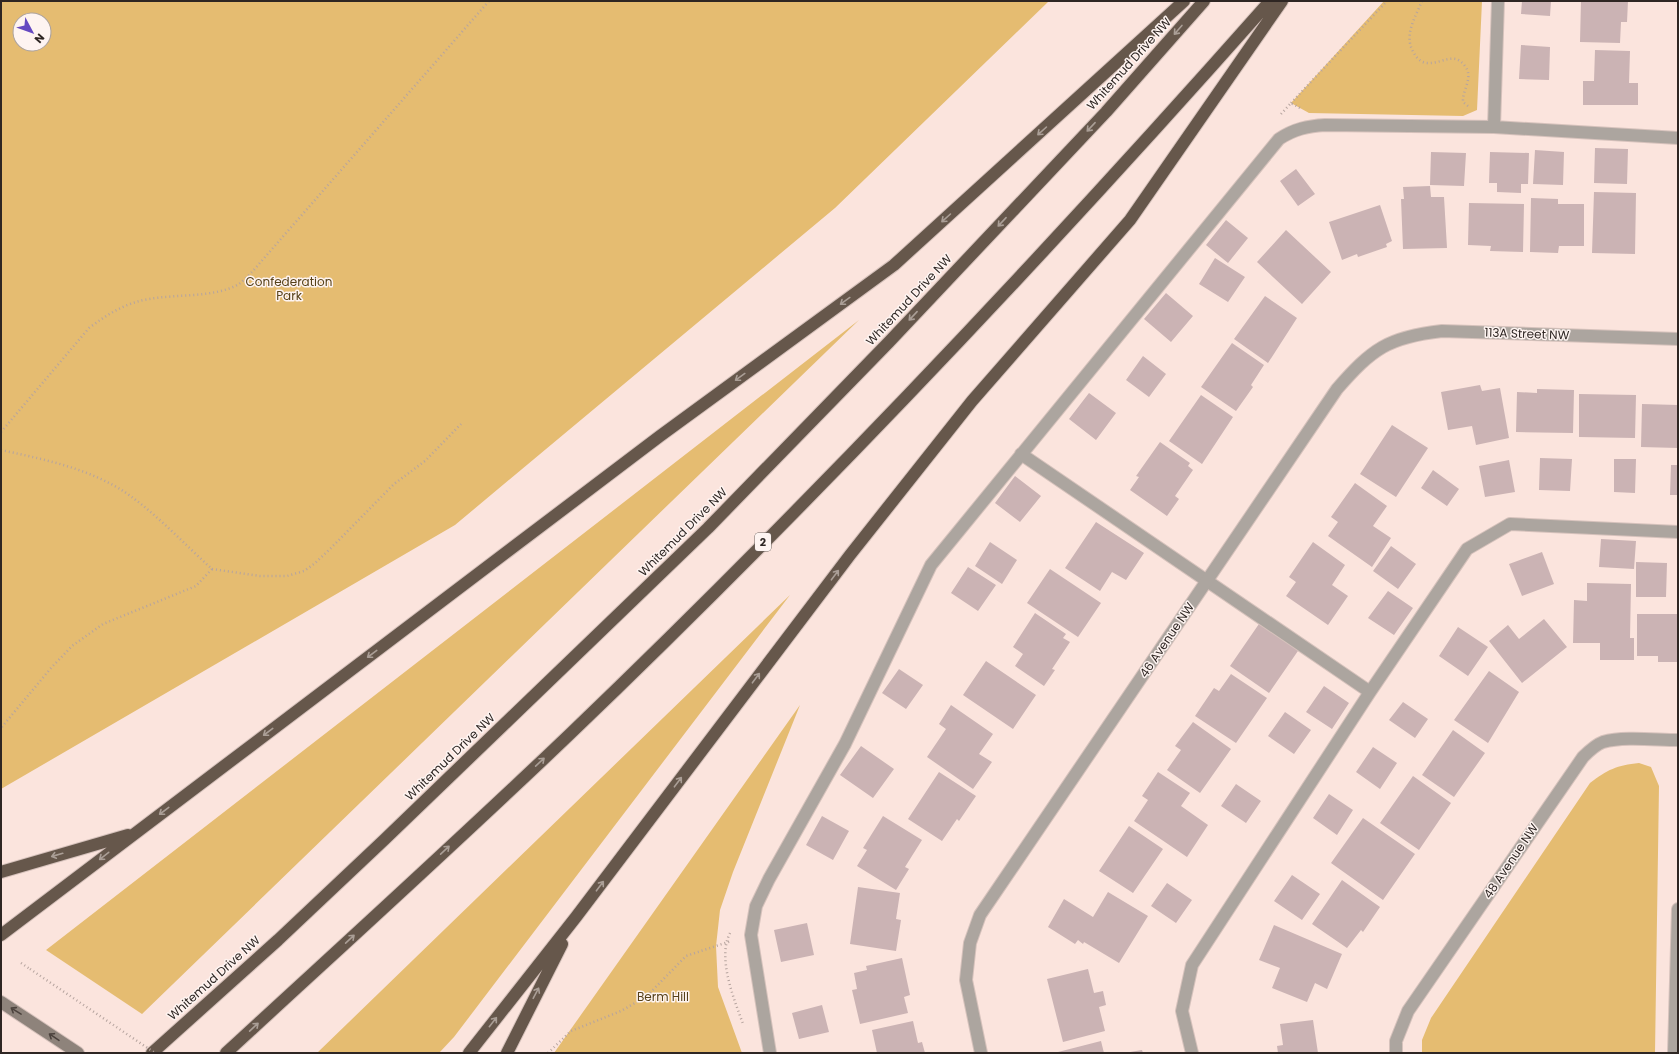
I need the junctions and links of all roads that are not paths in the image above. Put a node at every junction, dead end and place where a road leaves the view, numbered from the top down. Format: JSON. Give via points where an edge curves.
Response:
{"nodes":[{"id":1,"x":1184,"y":1,"type":"edge"},
{"id":2,"x":1204,"y":1,"type":"edge"},
{"id":3,"x":1270,"y":1,"type":"edge"},
{"id":4,"x":1282,"y":1,"type":"edge"},
{"id":5,"x":1498,"y":1,"type":"edge"},
{"id":6,"x":1494,"y":127,"type":"junction"},
{"id":7,"x":1678,"y":138,"type":"edge"},
{"id":8,"x":1678,"y":339,"type":"edge"},
{"id":9,"x":1378,"y":348,"type":"joint"},
{"id":10,"x":1021,"y":454,"type":"junction"},
{"id":11,"x":1678,"y":532,"type":"edge"},
{"id":12,"x":1206,"y":582,"type":"junction"},
{"id":13,"x":1370,"y":692,"type":"junction"},
{"id":14,"x":1678,"y":740,"type":"edge"},
{"id":15,"x":135,"y":833,"type":"junction"},
{"id":16,"x":1,"y":872,"type":"edge"},
{"id":17,"x":1678,"y":908,"type":"edge"},
{"id":18,"x":576,"y":917,"type":"junction"},
{"id":19,"x":1,"y":935,"type":"edge"},
{"id":20,"x":1,"y":1002,"type":"edge"},
{"id":21,"x":78,"y":1053,"type":"edge"},
{"id":22,"x":153,"y":1053,"type":"edge"},
{"id":23,"x":226,"y":1053,"type":"edge"},
{"id":24,"x":469,"y":1053,"type":"edge"},
{"id":25,"x":506,"y":1053,"type":"edge"},
{"id":26,"x":770,"y":1053,"type":"edge"},
{"id":27,"x":981,"y":1053,"type":"edge"},
{"id":28,"x":1192,"y":1053,"type":"edge"},
{"id":29,"x":1396,"y":1053,"type":"edge"},
{"id":30,"x":1674,"y":1053,"type":"edge"}],
"edges":[{"from":1,"to":15,"type":"highway","one_way":true,"via":[[894,265],[660,436]]},
{"from":2,"to":22,"type":"highway","name":"Whitemud Drive NW","one_way":true,"via":[[1106,112],[889,342],[708,528],[373,851]]},
{"from":23,"to":3,"type":"highway","number":"2","one_way":true,"via":[[570,734],[741,565],[927,376],[1138,150]]},
{"from":18,"to":4,"type":"highway","one_way":true,"via":[[850,555],[962,413],[1130,220]]},
{"from":5,"to":6,"type":"street"},
{"from":6,"to":7,"type":"street"},
{"from":6,"to":10,"type":"street","via":[[1325,125],[1290,131],[1279,139]]},
{"from":8,"to":9,"type":"street","name":"113A Street NW","via":[[1442,331],[1413,335]]},
{"from":9,"to":12,"type":"street","name":"46 Avenue NW","via":[[1356,367],[1337,389]]},
{"from":10,"to":12,"type":"street"},
{"from":10,"to":26,"type":"street","via":[[931,565],[845,744],[756,906],[751,936]]},
{"from":11,"to":13,"type":"street","via":[[1510,524],[1468,549]]},
{"from":12,"to":13,"type":"street"},
{"from":12,"to":27,"type":"street","name":"46 Avenue NW","via":[[980,915],[970,943],[966,980]]},
{"from":13,"to":28,"type":"street","via":[[1192,965],[1182,1011]]},
{"from":14,"to":29,"type":"street","name":"48 Avenue NW","via":[[1603,742],[1583,757],[1408,1011],[1396,1041]]},
{"from":15,"to":16,"type":"highway","one_way":true},
{"from":15,"to":19,"type":"highway","one_way":true},
{"from":17,"to":30,"type":"street"},
{"from":24,"to":18,"type":"highway","one_way":true},
{"from":25,"to":18,"type":"highway","one_way":true},
{"from":21,"to":20,"type":"main road","one_way":true}]}
